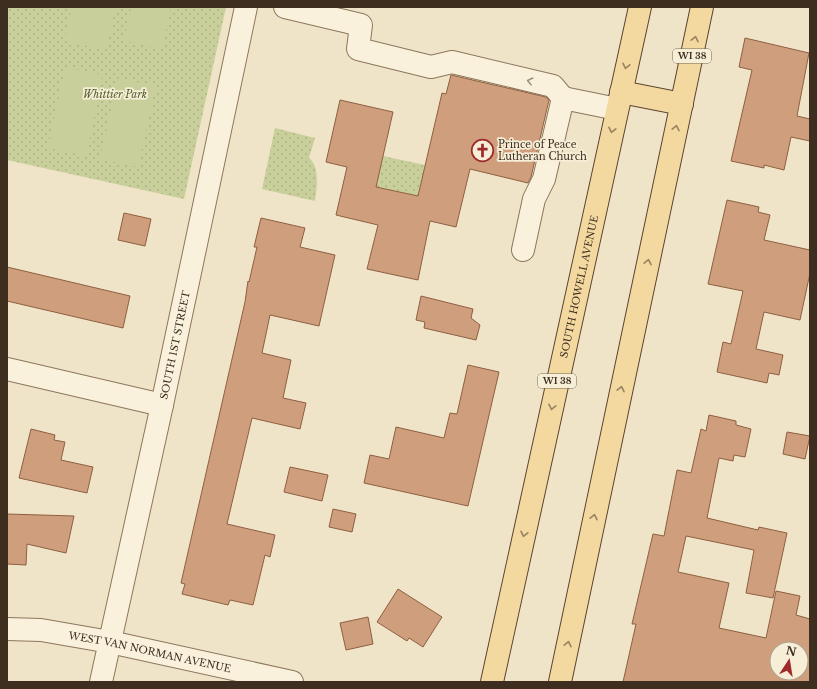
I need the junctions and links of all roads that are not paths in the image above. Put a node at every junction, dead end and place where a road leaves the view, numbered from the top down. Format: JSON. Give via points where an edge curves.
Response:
{"nodes":[{"id":1,"x":246,"y":7,"type":"edge"},
{"id":2,"x":284,"y":7,"type":"edge"},
{"id":3,"x":640,"y":7,"type":"edge"},
{"id":4,"x":702,"y":7,"type":"edge"},
{"id":5,"x":563,"y":98,"type":"junction"},
{"id":6,"x":619,"y":100,"type":"junction"},
{"id":7,"x":682,"y":104,"type":"junction"},
{"id":8,"x":523,"y":250,"type":"dead end"},
{"id":9,"x":7,"y":369,"type":"edge"},
{"id":10,"x":162,"y":405,"type":"junction"},
{"id":11,"x":7,"y":629,"type":"edge"},
{"id":12,"x":110,"y":642,"type":"junction"},
{"id":13,"x":101,"y":682,"type":"edge"},
{"id":14,"x":292,"y":682,"type":"edge"},
{"id":15,"x":492,"y":682,"type":"edge"},
{"id":16,"x":560,"y":682,"type":"edge"}],
"edges":[{"from":1,"to":10,"type":"street","name":"SOUTH 1ST STREET"},
{"from":5,"to":2,"type":"street","one_way":true,"via":[[553,86],[452,62],[431,67],[358,49],[361,25]]},
{"from":3,"to":6,"type":"main road","name":"SOUTH HOWELL AVENUE","number":"WI 38","one_way":true},
{"from":7,"to":4,"type":"main road","number":"WI 38","one_way":true},
{"from":5,"to":6,"type":"street"},
{"from":5,"to":8,"type":"street","via":[[544,179],[534,199]]},
{"from":6,"to":7,"type":"main road"},
{"from":6,"to":15,"type":"main road","name":"SOUTH HOWELL AVENUE","number":"WI 38","one_way":true},
{"from":16,"to":7,"type":"main road","number":"WI 38","one_way":true},
{"from":9,"to":10,"type":"street"},
{"from":10,"to":12,"type":"street","name":"SOUTH 1ST STREET"},
{"from":11,"to":12,"type":"street","name":"WEST VAN NORMAN AVENUE","via":[[41,630]]},
{"from":12,"to":13,"type":"street","name":"SOUTH 1ST STREET"},
{"from":12,"to":14,"type":"street","name":"WEST VAN NORMAN AVENUE"}]}
